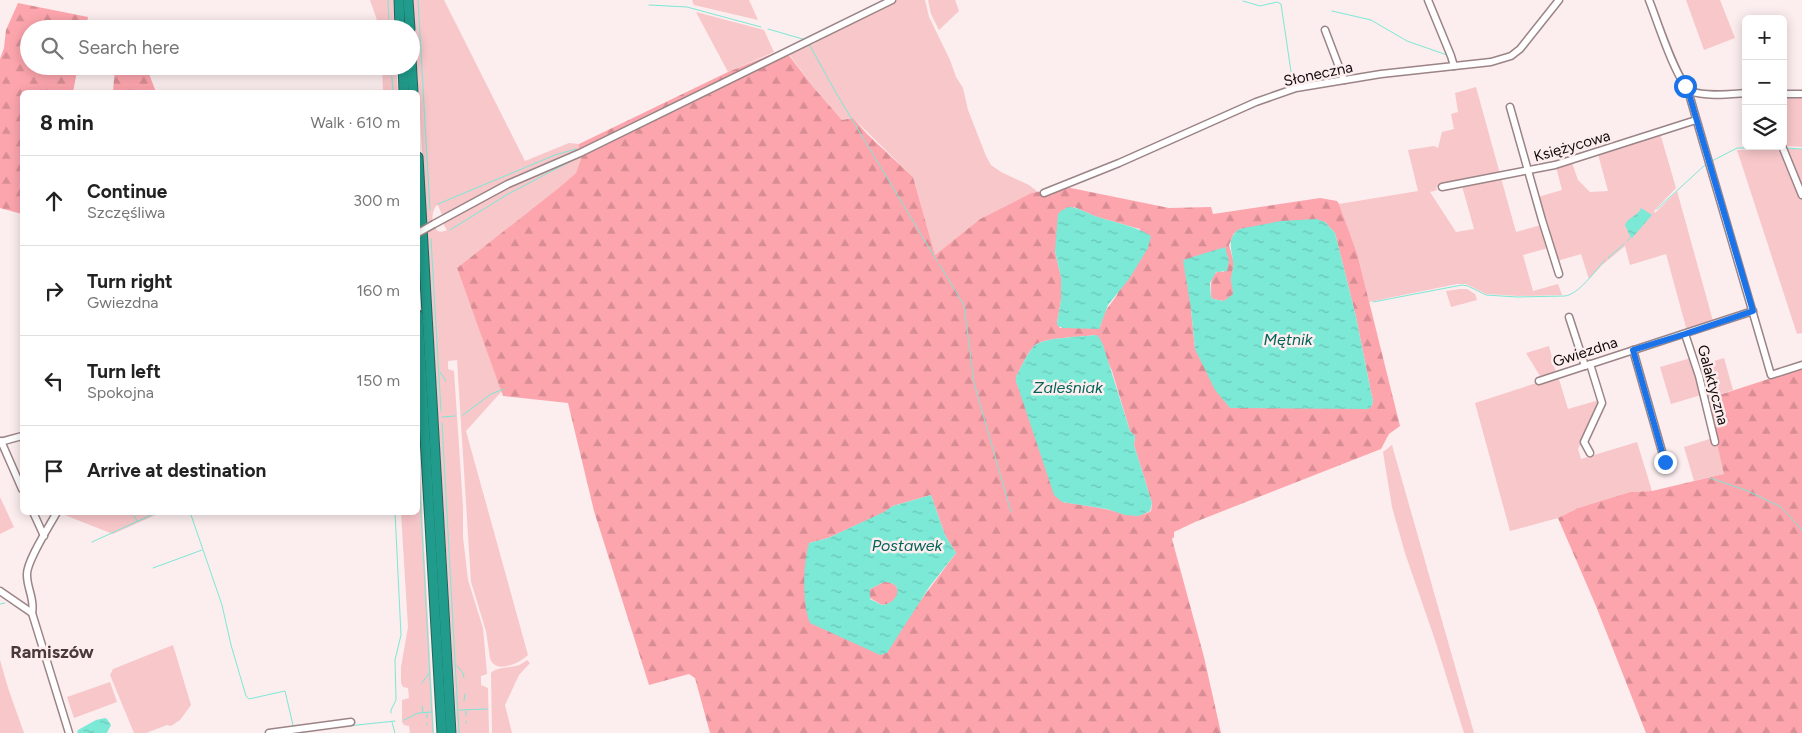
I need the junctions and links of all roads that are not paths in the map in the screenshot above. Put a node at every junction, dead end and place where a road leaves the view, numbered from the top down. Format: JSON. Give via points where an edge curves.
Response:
{"nodes":[{"id":1,"x":399,"y":0,"type":"edge"},
{"id":2,"x":408,"y":0,"type":"edge"},
{"id":3,"x":892,"y":0,"type":"edge"},
{"id":4,"x":1428,"y":0,"type":"edge"},
{"id":5,"x":1558,"y":0,"type":"edge"},
{"id":6,"x":1649,"y":0,"type":"edge"},
{"id":7,"x":400,"y":20,"type":"edge"},
{"id":8,"x":409,"y":20,"type":"edge"},
{"id":9,"x":1326,"y":30,"type":"dead end"},
{"id":10,"x":1454,"y":66,"type":"junction"},
{"id":11,"x":403,"y":75,"type":"edge"},
{"id":12,"x":412,"y":75,"type":"edge"},
{"id":13,"x":1344,"y":80,"type":"junction"},
{"id":14,"x":404,"y":90,"type":"edge"},
{"id":15,"x":414,"y":90,"type":"edge"},
{"id":16,"x":1690,"y":91,"type":"junction"},
{"id":17,"x":1742,"y":93,"type":"edge"},
{"id":18,"x":1787,"y":94,"type":"edge"},
{"id":19,"x":1802,"y":94,"type":"edge"},
{"id":20,"x":1510,"y":107,"type":"dead end"},
{"id":21,"x":1696,"y":120,"type":"junction"},
{"id":22,"x":1783,"y":150,"type":"edge"},
{"id":23,"x":1528,"y":171,"type":"junction"},
{"id":24,"x":1442,"y":186,"type":"dead end"},
{"id":25,"x":420,"y":192,"type":"edge"},
{"id":26,"x":1044,"y":193,"type":"dead end"},
{"id":27,"x":1802,"y":194,"type":"edge"},
{"id":28,"x":420,"y":232,"type":"edge"},
{"id":29,"x":1559,"y":274,"type":"dead end"},
{"id":30,"x":1753,"y":311,"type":"junction"},
{"id":31,"x":1569,"y":317,"type":"dead end"},
{"id":32,"x":1685,"y":334,"type":"junction"},
{"id":33,"x":420,"y":350,"type":"edge"},
{"id":34,"x":1633,"y":350,"type":"junction"},
{"id":35,"x":1588,"y":365,"type":"junction"},
{"id":36,"x":1802,"y":366,"type":"edge"},
{"id":37,"x":1539,"y":381,"type":"dead end"},
{"id":38,"x":20,"y":436,"type":"edge"},
{"id":39,"x":1,"y":441,"type":"edge"},
{"id":40,"x":1715,"y":442,"type":"dead end"},
{"id":41,"x":1590,"y":453,"type":"dead end"},
{"id":42,"x":1665,"y":462,"type":"dead end"},
{"id":43,"x":20,"y":484,"type":"edge"},
{"id":44,"x":35,"y":515,"type":"edge"},
{"id":45,"x":56,"y":515,"type":"edge"},
{"id":46,"x":44,"y":536,"type":"junction"},
{"id":47,"x":0,"y":591,"type":"edge"},
{"id":48,"x":32,"y":613,"type":"junction"},
{"id":49,"x":351,"y":722,"type":"dead end"},
{"id":50,"x":297,"y":731,"type":"edge"},
{"id":51,"x":69,"y":733,"type":"edge"},
{"id":52,"x":269,"y":733,"type":"edge"},
{"id":53,"x":442,"y":733,"type":"edge"},
{"id":54,"x":451,"y":733,"type":"edge"}],
"edges":[{"from":1,"to":7,"type":"highway"},
{"from":2,"to":8,"type":"highway"},
{"from":3,"to":28,"type":"street","bridge":true,"via":[[580,153],[508,184]]},
{"from":4,"to":10,"type":"street"},
{"from":5,"to":10,"type":"street","name":"Słoneczna","via":[[1516,54],[1491,62]]},
{"from":6,"to":16,"type":"street","via":[[1678,74]]},
{"from":9,"to":13,"type":"street"},
{"from":10,"to":13,"type":"street","name":"Słoneczna"},
{"from":11,"to":14,"type":"highway"},
{"from":12,"to":15,"type":"highway"},
{"from":13,"to":26,"type":"street","name":"Słoneczna","via":[[1296,88],[1256,102]]},
{"from":16,"to":17,"type":"street"},
{"from":16,"to":21,"type":"street"},
{"from":18,"to":19,"type":"street"},
{"from":20,"to":23,"type":"street"},
{"from":21,"to":23,"type":"street","name":"Księżycowa"},
{"from":21,"to":30,"type":"street"},
{"from":22,"to":27,"type":"street"},
{"from":23,"to":24,"type":"street"},
{"from":23,"to":29,"type":"street","name":"Księżycowa"},
{"from":25,"to":54,"type":"highway"},
{"from":30,"to":32,"type":"street","name":"Gwiezdna"},
{"from":30,"to":36,"type":"street","via":[[1771,375]]},
{"from":31,"to":35,"type":"street"},
{"from":32,"to":34,"type":"street","name":"Gwiezdna"},
{"from":32,"to":40,"type":"street","name":"Galaktyczna"},
{"from":33,"to":53,"type":"highway"},
{"from":34,"to":35,"type":"street","name":"Gwiezdna"},
{"from":34,"to":42,"type":"street"},
{"from":35,"to":37,"type":"street","name":"Gwiezdna"},
{"from":35,"to":41,"type":"street","via":[[1602,403],[1584,442]]},
{"from":38,"to":39,"type":"street"},
{"from":39,"to":43,"type":"street"},
{"from":44,"to":46,"type":"street"},
{"from":45,"to":46,"type":"street"},
{"from":46,"to":48,"type":"street","via":[[27,571],[34,604]]},
{"from":47,"to":48,"type":"street"},
{"from":48,"to":51,"type":"street"},
{"from":49,"to":50,"type":"street"},
{"from":50,"to":52,"type":"street"}]}
